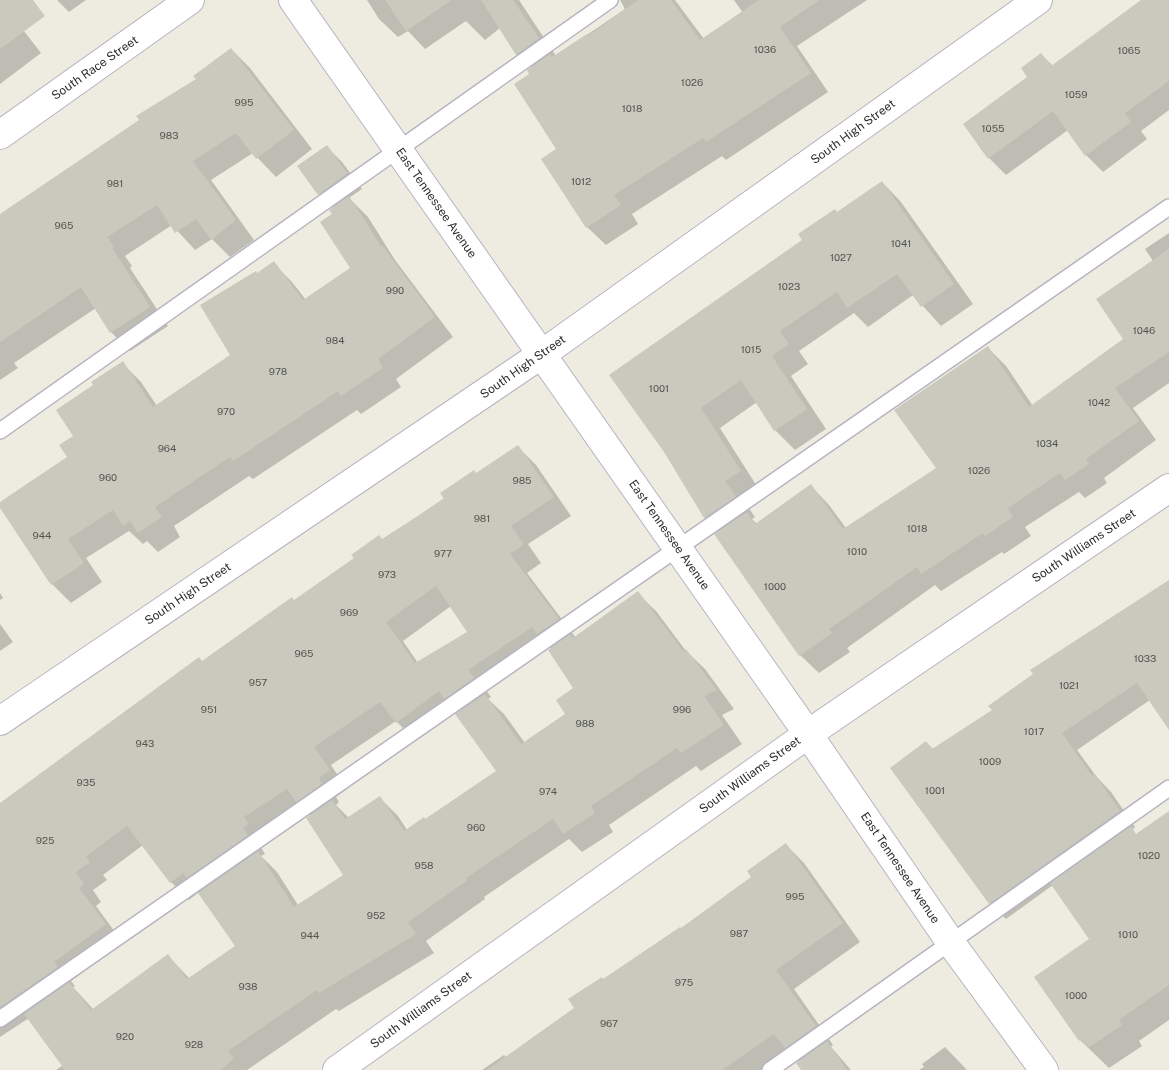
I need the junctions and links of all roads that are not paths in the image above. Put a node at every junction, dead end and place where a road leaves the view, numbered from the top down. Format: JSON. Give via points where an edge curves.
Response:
{"nodes":[{"id":1,"x":190,"y":0,"type":"edge"},
{"id":2,"x":293,"y":0,"type":"edge"},
{"id":3,"x":610,"y":0,"type":"edge"},
{"id":4,"x":1038,"y":0,"type":"edge"},
{"id":5,"x":0,"y":135,"type":"edge"},
{"id":6,"x":398,"y":149,"type":"junction"},
{"id":7,"x":1169,"y":207,"type":"edge"},
{"id":8,"x":542,"y":354,"type":"junction"},
{"id":9,"x":0,"y":430,"type":"edge"},
{"id":10,"x":1169,"y":488,"type":"edge"},
{"id":11,"x":678,"y":549,"type":"junction"},
{"id":12,"x":0,"y":721,"type":"edge"},
{"id":13,"x":808,"y":734,"type":"junction"},
{"id":14,"x":1169,"y":788,"type":"edge"},
{"id":15,"x":951,"y":943,"type":"junction"},
{"id":16,"x":0,"y":1019,"type":"edge"},
{"id":17,"x":337,"y":1070,"type":"edge"},
{"id":18,"x":770,"y":1070,"type":"edge"},
{"id":19,"x":1044,"y":1070,"type":"edge"}],
"edges":[{"from":1,"to":5,"type":"street","name":"South Race Street"},
{"from":2,"to":6,"type":"street","name":"East Tennessee Avenue"},
{"from":3,"to":6,"type":"lane"},
{"from":4,"to":8,"type":"street","name":"South High Street"},
{"from":6,"to":8,"type":"street","name":"East Tennessee Avenue"},
{"from":6,"to":9,"type":"lane"},
{"from":7,"to":11,"type":"lane"},
{"from":8,"to":11,"type":"street","name":"East Tennessee Avenue"},
{"from":8,"to":12,"type":"street","name":"South High Street"},
{"from":10,"to":13,"type":"street","name":"South Williams Street"},
{"from":11,"to":13,"type":"street","name":"East Tennessee Avenue"},
{"from":11,"to":16,"type":"lane"},
{"from":13,"to":15,"type":"street","name":"East Tennessee Avenue"},
{"from":13,"to":17,"type":"street","name":"South Williams Street"},
{"from":14,"to":15,"type":"lane"},
{"from":15,"to":18,"type":"lane"},
{"from":15,"to":19,"type":"street","name":"East Tennessee Avenue"}]}
